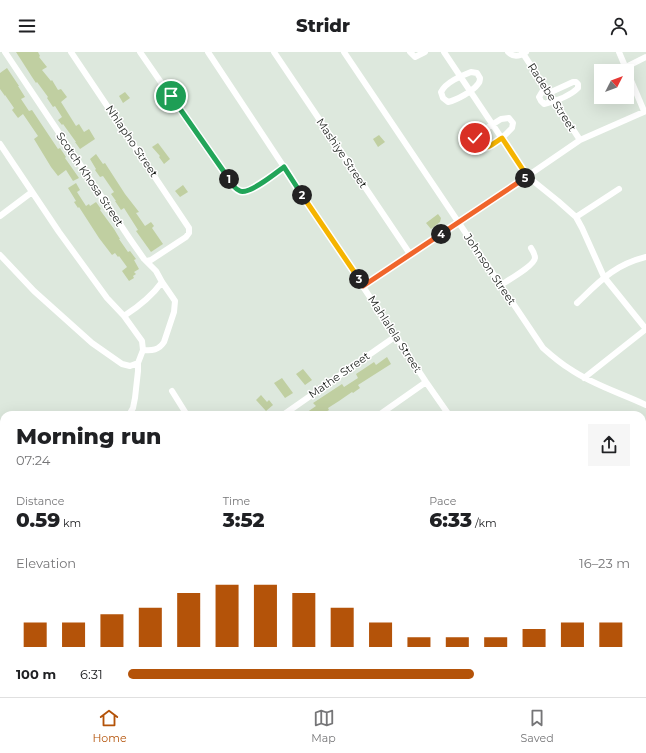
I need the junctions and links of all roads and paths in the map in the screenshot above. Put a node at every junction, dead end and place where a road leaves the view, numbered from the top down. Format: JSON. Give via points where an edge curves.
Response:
{"nodes":[{"id":1,"x":5,"y":52,"type":"edge"},
{"id":2,"x":72,"y":52,"type":"edge"},
{"id":3,"x":140,"y":52,"type":"edge"},
{"id":4,"x":208,"y":52,"type":"edge"},
{"id":5,"x":274,"y":52,"type":"edge"},
{"id":6,"x":344,"y":52,"type":"edge"},
{"id":7,"x":410,"y":52,"type":"edge"},
{"id":8,"x":425,"y":52,"type":"edge"},
{"id":9,"x":444,"y":52,"type":"edge"},
{"id":10,"x":508,"y":52,"type":"edge"},
{"id":11,"x":619,"y":52,"type":"edge"},
{"id":12,"x":524,"y":53,"type":"edge"},
{"id":13,"x":646,"y":57,"type":"edge"},
{"id":14,"x":625,"y":64,"type":"edge"},
{"id":15,"x":632,"y":64,"type":"edge"},
{"id":16,"x":460,"y":77,"type":"junction"},
{"id":17,"x":545,"y":86,"type":"junction"},
{"id":18,"x":634,"y":86,"type":"edge"},
{"id":19,"x":470,"y":91,"type":"junction"},
{"id":20,"x":549,"y":93,"type":"junction"},
{"id":21,"x":555,"y":102,"type":"junction"},
{"id":22,"x":645,"y":111,"type":"edge"},
{"id":23,"x":492,"y":124,"type":"junction"},
{"id":24,"x":502,"y":138,"type":"junction"},
{"id":25,"x":580,"y":140,"type":"junction"},
{"id":26,"x":0,"y":144,"type":"edge"},
{"id":27,"x":284,"y":167,"type":"junction"},
{"id":28,"x":527,"y":176,"type":"junction"},
{"id":29,"x":619,"y":189,"type":"dead end"},
{"id":30,"x":32,"y":192,"type":"junction"},
{"id":31,"x":0,"y":216,"type":"edge"},
{"id":32,"x":576,"y":217,"type":"junction"},
{"id":33,"x":459,"y":223,"type":"junction"},
{"id":34,"x":531,"y":248,"type":"dead end"},
{"id":35,"x":410,"y":254,"type":"junction"},
{"id":36,"x":0,"y":255,"type":"edge"},
{"id":37,"x":646,"y":257,"type":"edge"},
{"id":38,"x":147,"y":261,"type":"junction"},
{"id":39,"x":604,"y":277,"type":"junction"},
{"id":40,"x":162,"y":282,"type":"junction"},
{"id":41,"x":501,"y":285,"type":"junction"},
{"id":42,"x":363,"y":286,"type":"junction"},
{"id":43,"x":577,"y":303,"type":"dead end"},
{"id":44,"x":124,"y":316,"type":"junction"},
{"id":45,"x":646,"y":329,"type":"edge"},
{"id":46,"x":396,"y":336,"type":"junction"},
{"id":47,"x":143,"y":350,"type":"junction"},
{"id":48,"x":138,"y":363,"type":"junction"},
{"id":49,"x":584,"y":378,"type":"junction"},
{"id":50,"x":426,"y":382,"type":"junction"},
{"id":51,"x":172,"y":391,"type":"dead end"},
{"id":52,"x":645,"y":402,"type":"edge"},
{"id":53,"x":133,"y":408,"type":"junction"},
{"id":54,"x":129,"y":411,"type":"edge"},
{"id":55,"x":131,"y":411,"type":"edge"},
{"id":56,"x":184,"y":411,"type":"edge"},
{"id":57,"x":288,"y":411,"type":"edge"},
{"id":58,"x":385,"y":411,"type":"edge"},
{"id":59,"x":446,"y":411,"type":"edge"}],
"edges":[{"from":1,"to":38,"type":"street","name":"Scotch Khosa Street"},
{"from":2,"to":38,"type":"street","name":"Nhlapho Street","via":[[189,228],[190,232],[186,237]]},
{"from":3,"to":27,"type":"street","via":[[232,185],[239,191],[249,190]]},
{"from":4,"to":27,"type":"street","name":"Mahlalela Street"},
{"from":5,"to":35,"type":"street","name":"Mashiye Street"},
{"from":6,"to":33,"type":"street","name":"Johnson Street"},
{"from":7,"to":8,"type":"street","via":[[415,57]]},
{"from":9,"to":16,"type":"street"},
{"from":10,"to":12,"type":"street","via":[[511,56]]},
{"from":11,"to":14,"type":"street"},
{"from":12,"to":17,"type":"street","name":"Radebe Street"},
{"from":13,"to":15,"type":"street"},
{"from":16,"to":19,"type":"street"},
{"from":16,"to":19,"type":"street","via":[[471,72],[477,73],[479,83]]},
{"from":16,"to":19,"type":"street","via":[[443,88],[443,98],[448,102],[453,101]]},
{"from":17,"to":20,"type":"street","name":"Radebe Street"},
{"from":17,"to":21,"type":"street","via":[[539,97],[540,101],[544,104]]},
{"from":18,"to":22,"type":"street"},
{"from":19,"to":23,"type":"street"},
{"from":20,"to":21,"type":"street","name":"Radebe Street"},
{"from":20,"to":21,"type":"street","via":[[573,82],[578,84],[575,91]]},
{"from":21,"to":25,"type":"street","name":"Radebe Street"},
{"from":22,"to":25,"type":"street"},
{"from":23,"to":24,"type":"street"},
{"from":23,"to":24,"type":"street","via":[[509,118],[514,123]]},
{"from":23,"to":24,"type":"street","via":[[475,138],[478,148],[488,147]]},
{"from":24,"to":28,"type":"street"},
{"from":25,"to":28,"type":"street"},
{"from":26,"to":30,"type":"street"},
{"from":27,"to":42,"type":"street","name":"Mahlalela Street"},
{"from":28,"to":32,"type":"street"},
{"from":28,"to":33,"type":"street"},
{"from":29,"to":32,"type":"street"},
{"from":30,"to":31,"type":"street"},
{"from":30,"to":44,"type":"street","via":[[107,298]]},
{"from":32,"to":39,"type":"street"},
{"from":33,"to":35,"type":"street"},
{"from":33,"to":41,"type":"street","name":"Johnson Street"},
{"from":34,"to":41,"type":"street","via":[[535,259],[533,262]]},
{"from":35,"to":42,"type":"street"},
{"from":36,"to":48,"type":"street","via":[[34,291],[92,343],[122,364],[130,366]]},
{"from":37,"to":39,"type":"street","via":[[617,268]]},
{"from":38,"to":40,"type":"street","name":"Scotch Khosa Street","via":[[156,270]]},
{"from":39,"to":43,"type":"street"},
{"from":39,"to":45,"type":"street"},
{"from":40,"to":44,"type":"street","via":[[138,307]]},
{"from":40,"to":47,"type":"street","name":"Scotch Khosa Street","via":[[175,301],[174,312],[162,345],[155,350]]},
{"from":41,"to":49,"type":"street","name":"Johnson Street","via":[[543,348]]},
{"from":42,"to":46,"type":"street","name":"Mahlalela Street"},
{"from":44,"to":47,"type":"street","via":[[142,341]]},
{"from":45,"to":49,"type":"street"},
{"from":46,"to":50,"type":"street","name":"Mahlalela Street"},
{"from":46,"to":57,"type":"street","name":"Mathe Street"},
{"from":47,"to":48,"type":"street"},
{"from":48,"to":53,"type":"street"},
{"from":49,"to":52,"type":"street","name":"Johnson Street"},
{"from":50,"to":58,"type":"street"},
{"from":50,"to":59,"type":"street","name":"Mahlalela Street"},
{"from":51,"to":56,"type":"street"},
{"from":53,"to":54,"type":"street"},
{"from":53,"to":55,"type":"street"}]}
